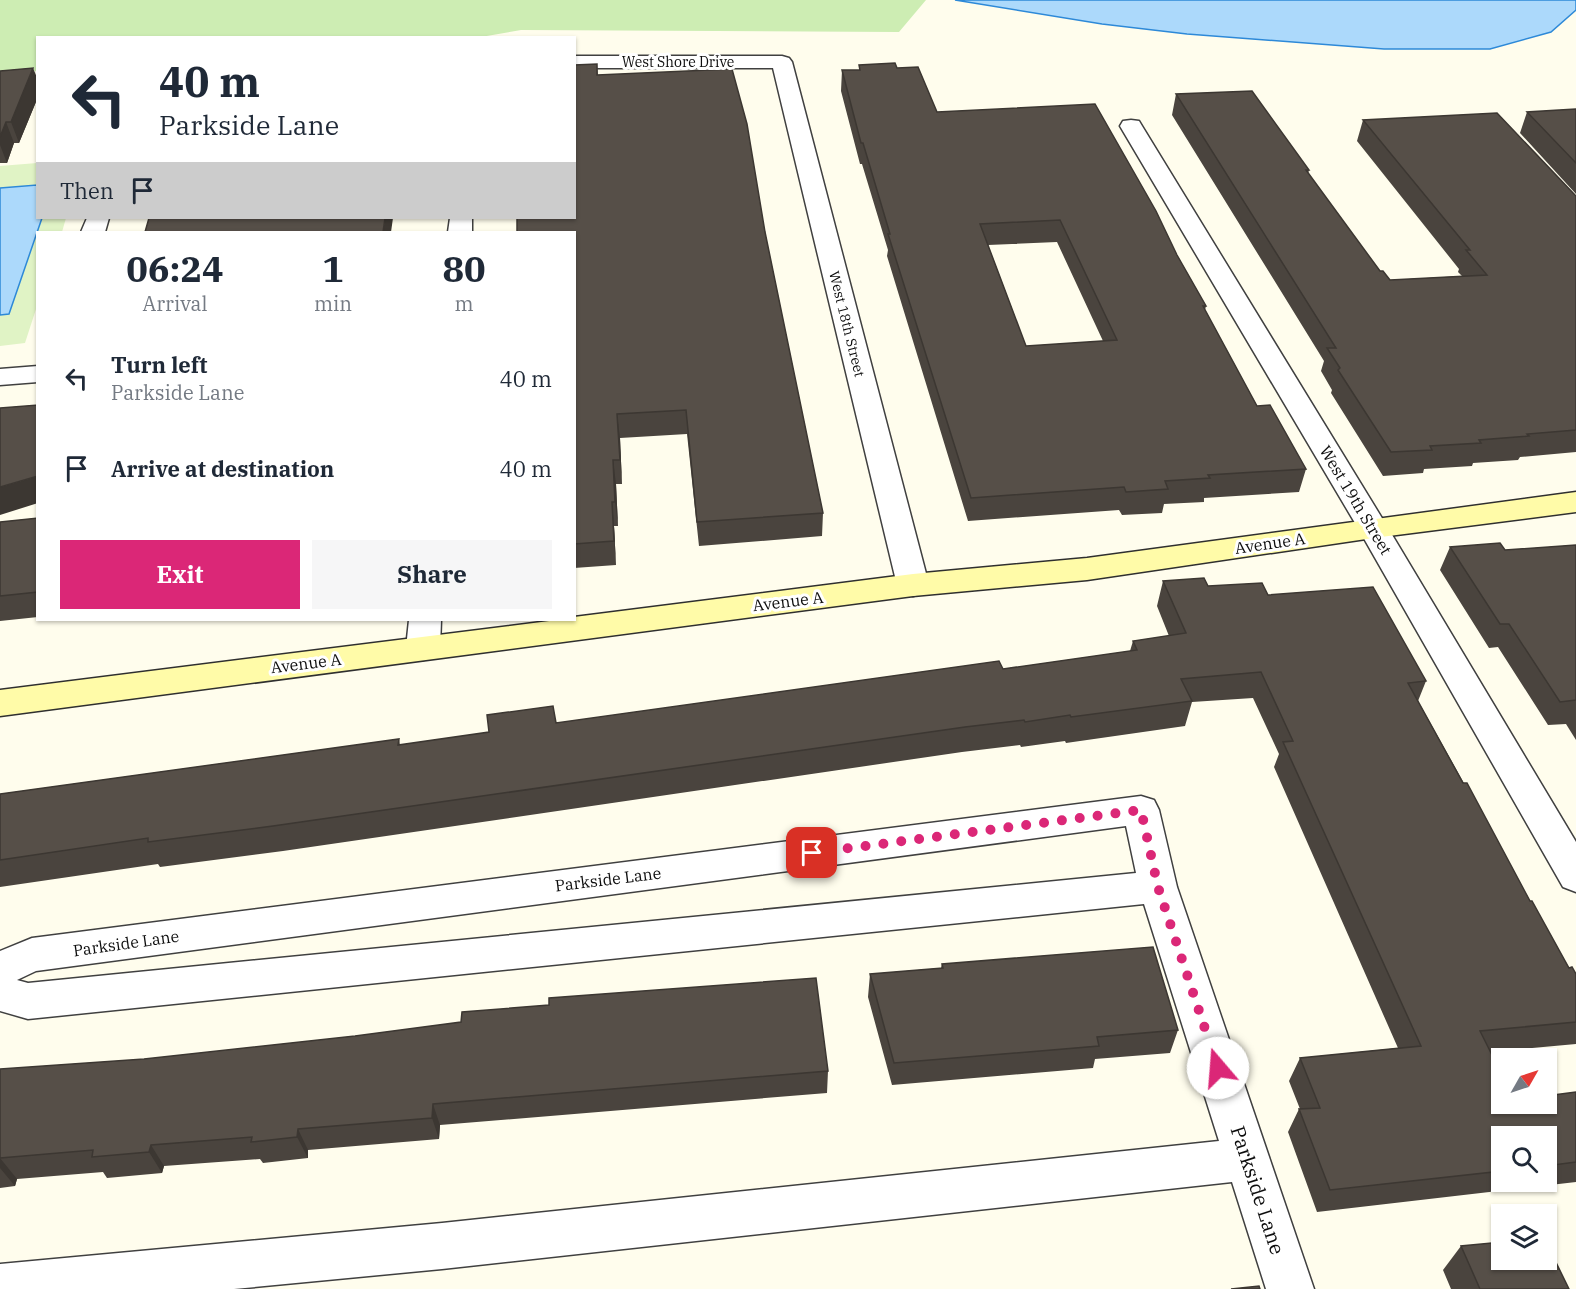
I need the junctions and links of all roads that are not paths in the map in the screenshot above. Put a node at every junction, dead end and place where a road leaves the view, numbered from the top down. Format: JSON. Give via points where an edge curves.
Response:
{"nodes":[{"id":1,"x":576,"y":62,"type":"edge"},
{"id":2,"x":782,"y":62,"type":"joint"},
{"id":3,"x":1131,"y":126,"type":"dead end"},
{"id":4,"x":36,"y":374,"type":"edge"},
{"id":5,"x":0,"y":377,"type":"edge"},
{"id":6,"x":1576,"y":502,"type":"edge"},
{"id":7,"x":1373,"y":528,"type":"junction"},
{"id":8,"x":913,"y":585,"type":"junction"},
{"id":9,"x":576,"y":619,"type":"edge"},
{"id":10,"x":554,"y":621,"type":"edge"},
{"id":11,"x":424,"y":634,"type":"edge"},
{"id":12,"x":0,"y":703,"type":"edge"},
{"id":13,"x":1576,"y":876,"type":"edge"},
{"id":14,"x":1158,"y":887,"type":"junction"},
{"id":15,"x":0,"y":969,"type":"edge"},
{"id":16,"x":0,"y":993,"type":"edge"},
{"id":17,"x":1248,"y":1159,"type":"junction"},
{"id":18,"x":0,"y":1288,"type":"edge"},
{"id":19,"x":1290,"y":1289,"type":"edge"}],
"edges":[{"from":1,"to":2,"type":"street","name":"West Shore Drive"},
{"from":2,"to":8,"type":"street","name":"West 18th Street"},
{"from":3,"to":7,"type":"street","name":"West 19th Street"},
{"from":4,"to":5,"type":"street"},
{"from":6,"to":7,"type":"street","name":"Avenue A"},
{"from":7,"to":8,"type":"street","name":"Avenue A","via":[[1087,569]]},
{"from":7,"to":13,"type":"street","name":"West 19th Street"},
{"from":8,"to":9,"type":"street","name":"Avenue A"},
{"from":10,"to":11,"type":"street","name":"Avenue A"},
{"from":11,"to":12,"type":"street","name":"Avenue A"},
{"from":14,"to":15,"type":"street","name":"Parkside Lane","via":[[1141,810],[32,955]]},
{"from":14,"to":16,"type":"street","via":[[28,1001]]},
{"from":14,"to":17,"type":"street","name":"Parkside Lane"},
{"from":17,"to":18,"type":"street","via":[[442,1246]]},
{"from":17,"to":19,"type":"street","name":"Parkside Lane"}]}
